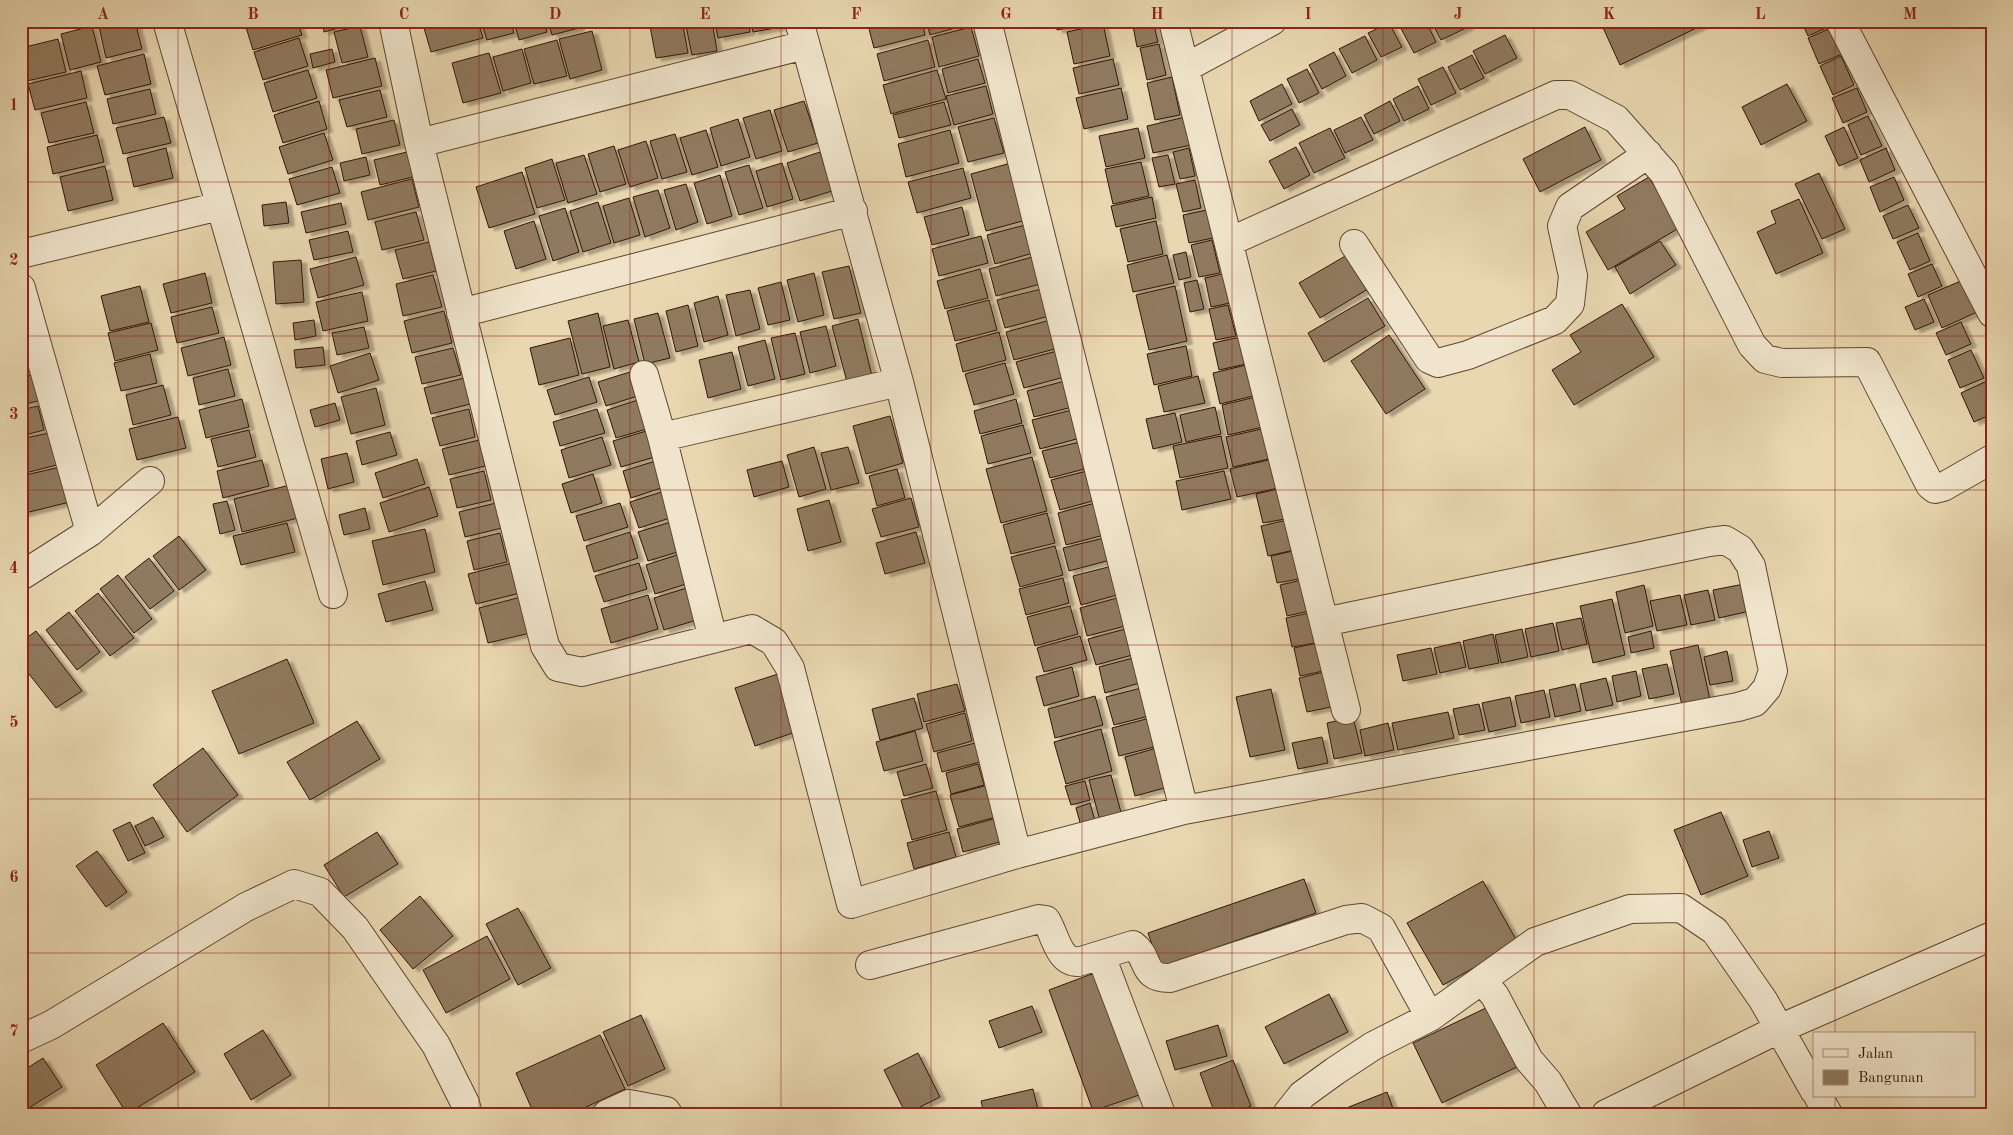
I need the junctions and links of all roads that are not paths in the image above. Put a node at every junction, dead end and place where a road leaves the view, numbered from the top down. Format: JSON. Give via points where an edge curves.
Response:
{"nodes":[{"id":1,"x":167,"y":21,"type":"edge"},
{"id":2,"x":394,"y":21,"type":"edge"},
{"id":3,"x":987,"y":21,"type":"edge"},
{"id":4,"x":1174,"y":21,"type":"edge"},
{"id":5,"x":1272,"y":21,"type":"edge"},
{"id":6,"x":1840,"y":21,"type":"edge"},
{"id":7,"x":802,"y":33,"type":"edge"},
{"id":8,"x":1185,"y":68,"type":"junction"},
{"id":9,"x":419,"y":143,"type":"junction"},
{"id":10,"x":1648,"y":154,"type":"junction"},
{"id":11,"x":220,"y":206,"type":"junction"},
{"id":12,"x":853,"y":211,"type":"junction"},
{"id":13,"x":1229,"y":242,"type":"junction"},
{"id":14,"x":1354,"y":244,"type":"dead end"},
{"id":15,"x":21,"y":254,"type":"edge"},
{"id":16,"x":21,"y":288,"type":"edge"},
{"id":17,"x":461,"y":313,"type":"junction"},
{"id":18,"x":1992,"y":313,"type":"edge"},
{"id":19,"x":644,"y":375,"type":"dead end"},
{"id":20,"x":899,"y":382,"type":"junction"},
{"id":21,"x":662,"y":437,"type":"junction"},
{"id":22,"x":1992,"y":459,"type":"edge"},
{"id":23,"x":150,"y":480,"type":"dead end"},
{"id":24,"x":90,"y":532,"type":"junction"},
{"id":25,"x":21,"y":576,"type":"edge"},
{"id":26,"x":333,"y":594,"type":"dead end"},
{"id":27,"x":1324,"y":622,"type":"junction"},
{"id":28,"x":713,"y":639,"type":"junction"},
{"id":29,"x":1346,"y":710,"type":"dead end"},
{"id":30,"x":1184,"y":810,"type":"junction"},
{"id":31,"x":1017,"y":854,"type":"junction"},
{"id":32,"x":1992,"y":936,"type":"edge"},
{"id":33,"x":1101,"y":956,"type":"junction"},
{"id":34,"x":870,"y":965,"type":"dead end"},
{"id":35,"x":1482,"y":980,"type":"junction"},
{"id":36,"x":1430,"y":1017,"type":"junction"},
{"id":37,"x":1779,"y":1029,"type":"junction"},
{"id":38,"x":21,"y":1039,"type":"edge"},
{"id":39,"x":1813,"y":1088,"type":"edge"},
{"id":40,"x":1819,"y":1098,"type":"edge"},
{"id":41,"x":468,"y":1114,"type":"edge"},
{"id":42,"x":607,"y":1114,"type":"edge"},
{"id":43,"x":668,"y":1114,"type":"edge"},
{"id":44,"x":1161,"y":1114,"type":"edge"},
{"id":45,"x":1287,"y":1114,"type":"edge"},
{"id":46,"x":1567,"y":1114,"type":"edge"},
{"id":47,"x":1606,"y":1114,"type":"edge"},
{"id":48,"x":1828,"y":1114,"type":"edge"}],
"edges":[{"from":1,"to":11,"type":"street"},
{"from":2,"to":9,"type":"street"},
{"from":3,"to":30,"type":"street"},
{"from":4,"to":8,"type":"street"},
{"from":5,"to":8,"type":"street"},
{"from":6,"to":18,"type":"street"},
{"from":7,"to":9,"type":"street"},
{"from":7,"to":12,"type":"street"},
{"from":8,"to":13,"type":"street"},
{"from":9,"to":17,"type":"street"},
{"from":10,"to":13,"type":"street","via":[[1616,119],[1570,95],[1556,96]]},
{"from":10,"to":14,"type":"street","via":[[1570,207],[1562,226],[1573,276],[1570,304],[1555,320],[1468,355],[1438,364],[1429,359]]},
{"from":10,"to":22,"type":"street","via":[[1664,173],[1752,345],[1765,359],[1782,363],[1867,362],[1930,485],[1935,489]]},
{"from":11,"to":15,"type":"street"},
{"from":11,"to":26,"type":"street"},
{"from":12,"to":17,"type":"street"},
{"from":12,"to":20,"type":"street"},
{"from":13,"to":27,"type":"street"},
{"from":16,"to":24,"type":"street"},
{"from":17,"to":28,"type":"street","via":[[545,646],[558,668],[582,672]]},
{"from":19,"to":21,"type":"street"},
{"from":20,"to":21,"type":"street"},
{"from":20,"to":31,"type":"street"},
{"from":21,"to":28,"type":"street"},
{"from":23,"to":24,"type":"street"},
{"from":24,"to":25,"type":"street"},
{"from":27,"to":29,"type":"street"},
{"from":27,"to":30,"type":"street","via":[[1725,540],[1740,549],[1751,566],[1773,671],[1767,688],[1755,702],[1738,707]]},
{"from":28,"to":31,"type":"street","via":[[752,629],[774,642],[790,668],[851,904]]},
{"from":30,"to":31,"type":"street"},
{"from":32,"to":37,"type":"street"},
{"from":33,"to":34,"type":"street","via":[[1071,962],[1063,955],[1046,920],[1039,919]]},
{"from":33,"to":36,"type":"street","via":[[1133,946],[1150,973],[1159,978],[1170,978],[1346,920],[1362,918],[1381,928]]},
{"from":33,"to":44,"type":"street"},
{"from":35,"to":36,"type":"street"},
{"from":35,"to":37,"type":"street","via":[[1535,942],[1630,909],[1681,908],[1715,931]]},
{"from":35,"to":46,"type":"street","via":[[1495,996],[1529,1060],[1548,1082]]},
{"from":36,"to":45,"type":"street","via":[[1373,1046],[1335,1071],[1302,1095]]},
{"from":37,"to":39,"type":"street"},
{"from":37,"to":47,"type":"street"},
{"from":38,"to":41,"type":"street","via":[[51,1025],[246,906],[294,884],[320,892],[355,928],[436,1046]]},
{"from":40,"to":48,"type":"street"},
{"from":42,"to":43,"type":"street","via":[[629,1104]]}]}
